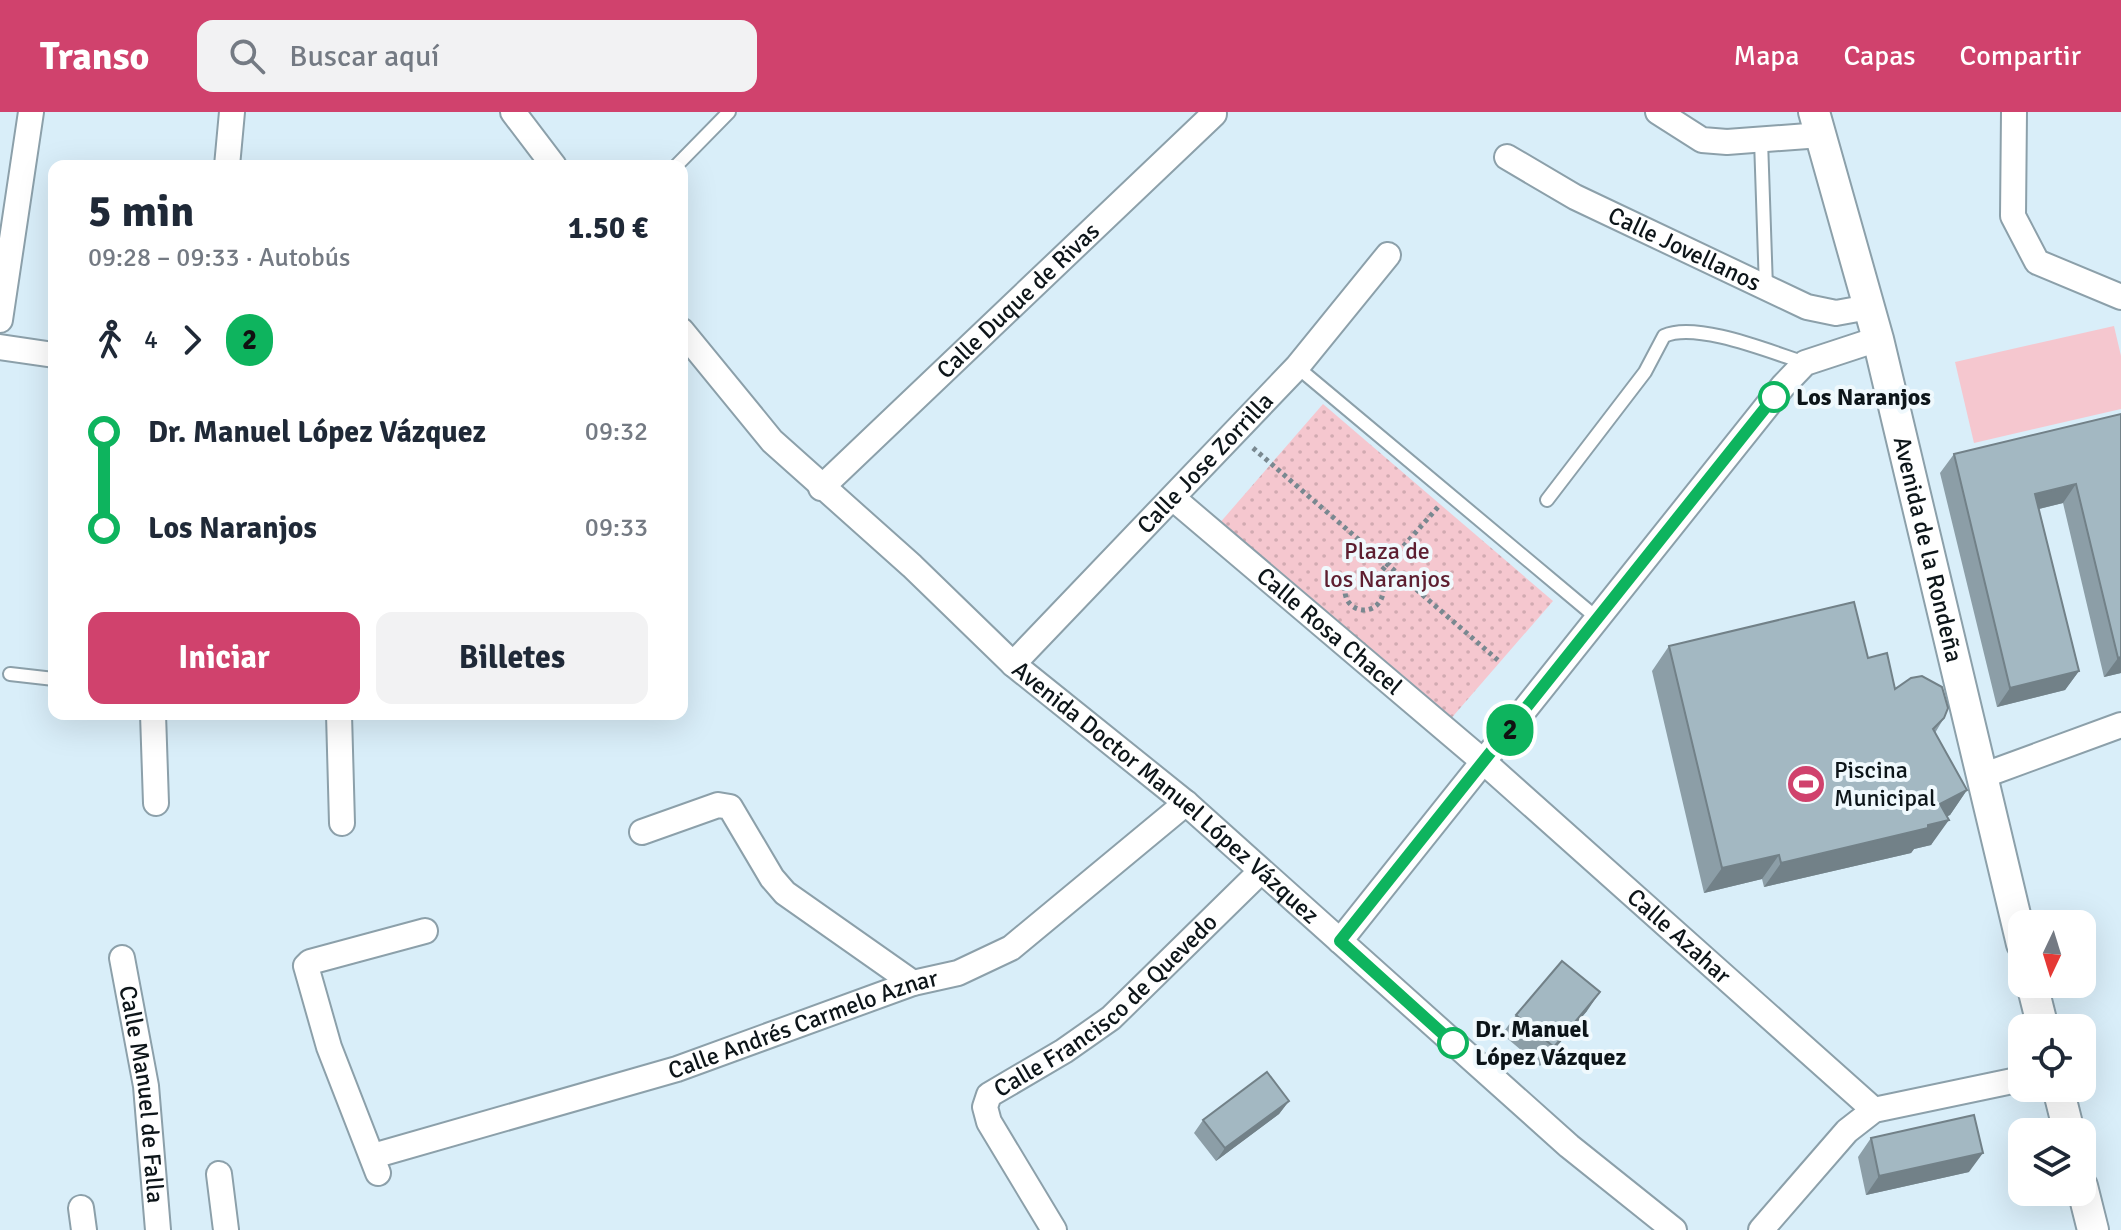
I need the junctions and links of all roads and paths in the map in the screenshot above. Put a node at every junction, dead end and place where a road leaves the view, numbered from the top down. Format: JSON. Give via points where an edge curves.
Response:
{"nodes":[{"id":1,"x":31,"y":112,"type":"edge"},
{"id":2,"x":232,"y":112,"type":"edge"},
{"id":3,"x":513,"y":112,"type":"edge"},
{"id":4,"x":729,"y":112,"type":"edge"},
{"id":5,"x":1658,"y":112,"type":"edge"},
{"id":6,"x":2014,"y":112,"type":"edge"},
{"id":7,"x":1214,"y":114,"type":"edge"},
{"id":8,"x":1818,"y":124,"type":"edge"},
{"id":9,"x":1761,"y":140,"type":"junction"},
{"id":10,"x":1507,"y":157,"type":"dead end"},
{"id":11,"x":228,"y":160,"type":"edge"},
{"id":12,"x":549,"y":160,"type":"edge"},
{"id":13,"x":682,"y":160,"type":"edge"},
{"id":14,"x":1388,"y":255,"type":"dead end"},
{"id":15,"x":1766,"y":288,"type":"junction"},
{"id":16,"x":2121,"y":297,"type":"edge"},
{"id":17,"x":1869,"y":307,"type":"junction"},
{"id":18,"x":0,"y":320,"type":"edge"},
{"id":19,"x":688,"y":338,"type":"edge"},
{"id":20,"x":1878,"y":339,"type":"junction"},
{"id":21,"x":0,"y":347,"type":"edge"},
{"id":22,"x":48,"y":354,"type":"edge"},
{"id":23,"x":1805,"y":363,"type":"junction"},
{"id":24,"x":1297,"y":367,"type":"junction"},
{"id":25,"x":1235,"y":433,"type":"junction"},
{"id":26,"x":821,"y":488,"type":"junction"},
{"id":27,"x":1449,"y":494,"type":"junction"},
{"id":28,"x":1174,"y":499,"type":"junction"},
{"id":29,"x":1547,"y":500,"type":"dead end"},
{"id":30,"x":1387,"y":564,"type":"junction"},
{"id":31,"x":1377,"y":576,"type":"junction"},
{"id":32,"x":1597,"y":618,"type":"junction"},
{"id":33,"x":1500,"y":662,"type":"dead end"},
{"id":34,"x":1013,"y":664,"type":"junction"},
{"id":35,"x":10,"y":674,"type":"dead end"},
{"id":36,"x":48,"y":678,"type":"edge"},
{"id":37,"x":153,"y":720,"type":"edge"},
{"id":38,"x":339,"y":720,"type":"edge"},
{"id":39,"x":2121,"y":725,"type":"edge"},
{"id":40,"x":1485,"y":763,"type":"junction"},
{"id":41,"x":1982,"y":776,"type":"junction"},
{"id":42,"x":156,"y":803,"type":"dead end"},
{"id":43,"x":1186,"y":803,"type":"junction"},
{"id":44,"x":342,"y":823,"type":"dead end"},
{"id":45,"x":642,"y":832,"type":"dead end"},
{"id":46,"x":1260,"y":872,"type":"junction"},
{"id":47,"x":2014,"y":910,"type":"edge"},
{"id":48,"x":425,"y":931,"type":"dead end"},
{"id":49,"x":1340,"y":941,"type":"junction"},
{"id":50,"x":122,"y":958,"type":"dead end"},
{"id":51,"x":913,"y":983,"type":"junction"},
{"id":52,"x":2008,"y":1082,"type":"edge"},
{"id":53,"x":1874,"y":1110,"type":"junction"},
{"id":54,"x":219,"y":1174,"type":"dead end"},
{"id":55,"x":2087,"y":1206,"type":"edge"},
{"id":56,"x":158,"y":1230,"type":"edge"},
{"id":57,"x":226,"y":1230,"type":"edge"},
{"id":58,"x":1054,"y":1230,"type":"edge"},
{"id":59,"x":1674,"y":1230,"type":"edge"},
{"id":60,"x":1761,"y":1230,"type":"edge"},
{"id":61,"x":2093,"y":1230,"type":"edge"}],
"edges":[{"from":1,"to":18,"type":"street"},
{"from":2,"to":11,"type":"street"},
{"from":3,"to":12,"type":"street"},
{"from":4,"to":13,"type":"lane"},
{"from":5,"to":9,"type":"street","via":[[1702,140]]},
{"from":6,"to":16,"type":"street","via":[[2013,216],[2037,262]]},
{"from":7,"to":26,"type":"street","name":"Calle Duque de Rivas"},
{"from":8,"to":9,"type":"street"},
{"from":8,"to":17,"type":"street","name":"Avenida de la Rondeña"},
{"from":9,"to":15,"type":"lane"},
{"from":10,"to":15,"type":"street","name":"Calle Jovellanos","via":[[1575,197]]},
{"from":14,"to":24,"type":"street","name":"Calle Jose Zorrilla"},
{"from":15,"to":17,"type":"street","name":"Calle Jovellanos","via":[[1819,312]]},
{"from":17,"to":20,"type":"street","name":"Avenida de la Rondeña"},
{"from":19,"to":26,"type":"street","name":"Avenida Doctor Manuel López Vázquez","via":[[772,441]]},
{"from":20,"to":23,"type":"street"},
{"from":20,"to":41,"type":"street","name":"Avenida de la Rondeña"},
{"from":21,"to":22,"type":"street"},
{"from":23,"to":29,"type":"lane","via":[[1686,331],[1664,336],[1645,372]]},
{"from":23,"to":32,"type":"street"},
{"from":24,"to":25,"type":"street","name":"Calle Jose Zorrilla"},
{"from":24,"to":27,"type":"lane"},
{"from":25,"to":28,"type":"street","name":"Calle Jose Zorrilla"},
{"from":25,"to":30,"type":"path"},
{"from":26,"to":34,"type":"street","name":"Avenida Doctor Manuel López Vázquez"},
{"from":27,"to":30,"type":"path"},
{"from":27,"to":32,"type":"lane"},
{"from":28,"to":34,"type":"street","name":"Calle Jose Zorrilla"},
{"from":28,"to":40,"type":"street","name":"Calle Rosa Chacel"},
{"from":30,"to":31,"type":"path"},
{"from":30,"to":33,"type":"path"},
{"from":31,"to":31,"type":"path","via":[[1381,601],[1366,611],[1350,605],[1345,598],[1347,581],[1361,572]]},
{"from":32,"to":40,"type":"street"},
{"from":34,"to":43,"type":"street","name":"Avenida Doctor Manuel López Vázquez"},
{"from":35,"to":36,"type":"lane"},
{"from":37,"to":42,"type":"street"},
{"from":38,"to":44,"type":"street"},
{"from":39,"to":41,"type":"street"},
{"from":40,"to":49,"type":"street"},
{"from":40,"to":53,"type":"street","name":"Calle Azahar"},
{"from":41,"to":47,"type":"street","name":"Avenida de la Rondeña"},
{"from":43,"to":46,"type":"street","name":"Avenida Doctor Manuel López Vázquez"},
{"from":43,"to":51,"type":"street","name":"Calle Andrés Carmelo Aznar","via":[[1011,948],[958,973]]},
{"from":45,"to":51,"type":"street","via":[[718,805],[730,807],[785,893]]},
{"from":46,"to":49,"type":"street","name":"Avenida Doctor Manuel López Vázquez"},
{"from":46,"to":58,"type":"street","name":"Calle Francisco de Quevedo","via":[[1111,1018],[989,1095],[989,1122]]},
{"from":48,"to":51,"type":"street","name":"Calle Andrés Carmelo Aznar","via":[[306,966],[329,1047],[375,1165],[677,1069]]},
{"from":49,"to":59,"type":"street","name":"Avenida Doctor Manuel López Vázquez","via":[[1569,1146]]},
{"from":50,"to":56,"type":"street","name":"Calle Manuel de Falla","via":[[146,1086]]},
{"from":52,"to":53,"type":"street"},
{"from":53,"to":60,"type":"street","via":[[1847,1131]]},
{"from":54,"to":57,"type":"street"},
{"from":55,"to":61,"type":"street"}]}
